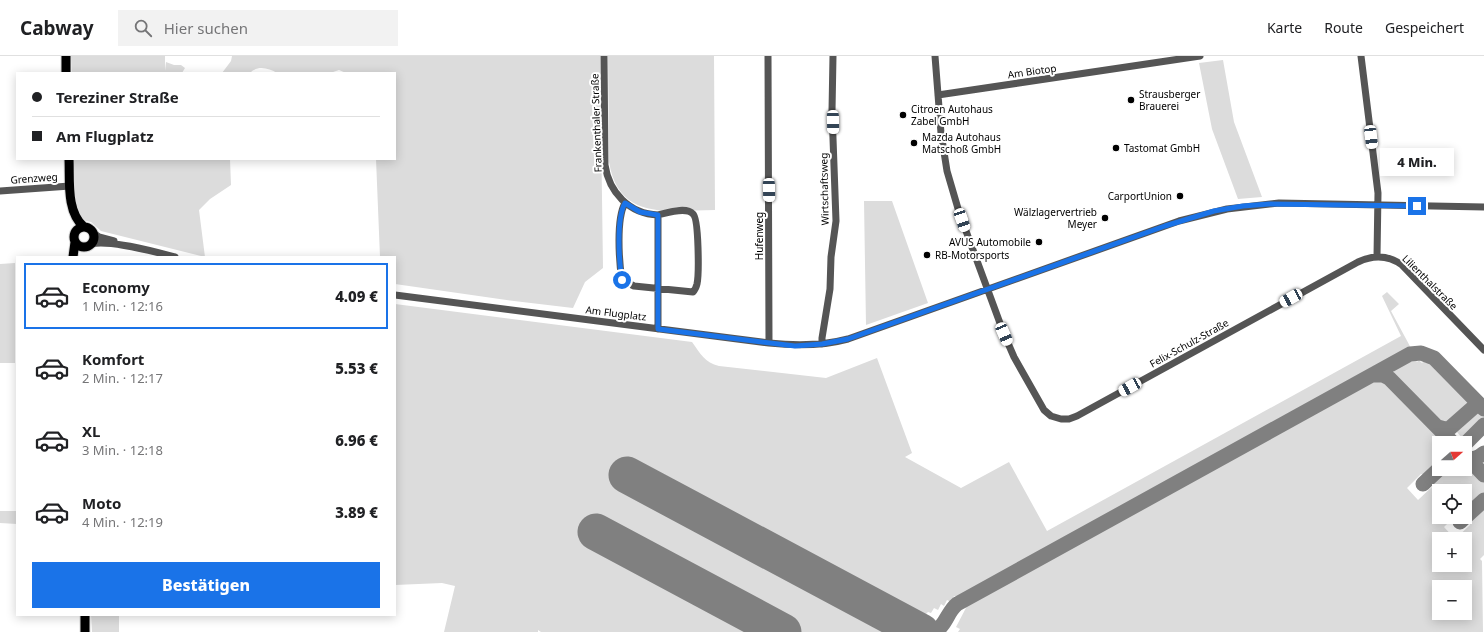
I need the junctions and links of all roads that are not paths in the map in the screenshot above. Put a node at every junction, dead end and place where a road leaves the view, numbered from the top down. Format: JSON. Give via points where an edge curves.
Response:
{"nodes":[{"id":1,"x":66,"y":56,"type":"edge"},
{"id":2,"x":604,"y":56,"type":"edge"},
{"id":3,"x":768,"y":56,"type":"edge"},
{"id":4,"x":833,"y":56,"type":"edge"},
{"id":5,"x":935,"y":56,"type":"edge"},
{"id":6,"x":1200,"y":56,"type":"edge"},
{"id":7,"x":1360,"y":56,"type":"edge"},
{"id":8,"x":66,"y":72,"type":"edge"},
{"id":9,"x":938,"y":95,"type":"junction"},
{"id":10,"x":69,"y":160,"type":"edge"},
{"id":11,"x":70,"y":186,"type":"junction"},
{"id":12,"x":0,"y":191,"type":"edge"},
{"id":13,"x":625,"y":203,"type":"junction"},
{"id":14,"x":1379,"y":205,"type":"junction"},
{"id":15,"x":1484,"y":207,"type":"edge"},
{"id":16,"x":658,"y":215,"type":"junction"},
{"id":17,"x":84,"y":227,"type":"junction"},
{"id":18,"x":93,"y":233,"type":"junction"},
{"id":19,"x":75,"y":238,"type":"junction"},
{"id":20,"x":88,"y":246,"type":"junction"},
{"id":21,"x":135,"y":247,"type":"junction"},
{"id":22,"x":73,"y":256,"type":"edge"},
{"id":23,"x":79,"y":256,"type":"edge"},
{"id":24,"x":171,"y":256,"type":"edge"},
{"id":25,"x":1377,"y":256,"type":"junction"},
{"id":26,"x":658,"y":289,"type":"junction"},
{"id":27,"x":988,"y":290,"type":"junction"},
{"id":28,"x":396,"y":295,"type":"edge"},
{"id":29,"x":658,"y":329,"type":"junction"},
{"id":30,"x":769,"y":343,"type":"junction"},
{"id":31,"x":822,"y":344,"type":"junction"},
{"id":32,"x":1484,"y":350,"type":"edge"},
{"id":33,"x":85,"y":616,"type":"edge"},
{"id":34,"x":85,"y":632,"type":"edge"}],
"edges":[{"from":1,"to":8,"type":"main road"},
{"from":2,"to":13,"type":"street","name":"Frankenthaler Straße","via":[[606,170],[610,184]]},
{"from":3,"to":30,"type":"street","name":"Hufenweg"},
{"from":4,"to":31,"type":"street","name":"Wirtschaftsweg","via":[[836,221]]},
{"from":5,"to":9,"type":"street","name":"Felix-Schulz-Straße"},
{"from":6,"to":9,"type":"street","name":"Am Biotop"},
{"from":7,"to":14,"type":"street"},
{"from":9,"to":27,"type":"street","name":"Felix-Schulz-Straße","via":[[947,171]]},
{"from":10,"to":11,"type":"main road"},
{"from":11,"to":12,"type":"street","name":"Grenzweg"},
{"from":11,"to":17,"type":"main road","via":[[73,210]]},
{"from":11,"to":19,"type":"main road","via":[[70,209]]},
{"from":13,"to":16,"type":"street","name":"Frankenthaler Straße","via":[[640,212]]},
{"from":13,"to":26,"type":"street","via":[[621,210],[620,222],[622,280],[629,285]]},
{"from":14,"to":15,"type":"street","name":"Am Flugplatz"},
{"from":14,"to":25,"type":"street"},
{"from":14,"to":27,"type":"street","name":"Am Flugplatz","via":[[1280,203],[1214,211],[1165,226]]},
{"from":16,"to":26,"type":"street"},
{"from":16,"to":26,"type":"street","name":"Frankenthaler Straße","via":[[686,211],[694,215],[697,224],[698,274],[693,292]]},
{"from":17,"to":18,"type":"main road"},
{"from":17,"to":19,"type":"main road","via":[[79,228]]},
{"from":18,"to":20,"type":"main road","via":[[94,239]]},
{"from":18,"to":21,"type":"street"},
{"from":19,"to":20,"type":"main road","via":[[80,246]]},
{"from":19,"to":22,"type":"main road"},
{"from":20,"to":21,"type":"street","via":[[99,243]]},
{"from":20,"to":23,"type":"main road"},
{"from":21,"to":24,"type":"street"},
{"from":25,"to":27,"type":"street","name":"Felix-Schulz-Straße","via":[[1358,262],[1077,416],[1065,420],[1051,416],[1040,404],[1008,346]]},
{"from":25,"to":32,"type":"street","name":"Lilienthalstraße","via":[[1391,258],[1402,265]]},
{"from":26,"to":29,"type":"street"},
{"from":27,"to":31,"type":"street","name":"Am Flugplatz","via":[[848,339]]},
{"from":28,"to":29,"type":"street","name":"Am Flugplatz"},
{"from":29,"to":30,"type":"street","name":"Am Flugplatz"},
{"from":30,"to":31,"type":"street","name":"Am Flugplatz","via":[[795,346]]},
{"from":33,"to":34,"type":"main road"}]}
